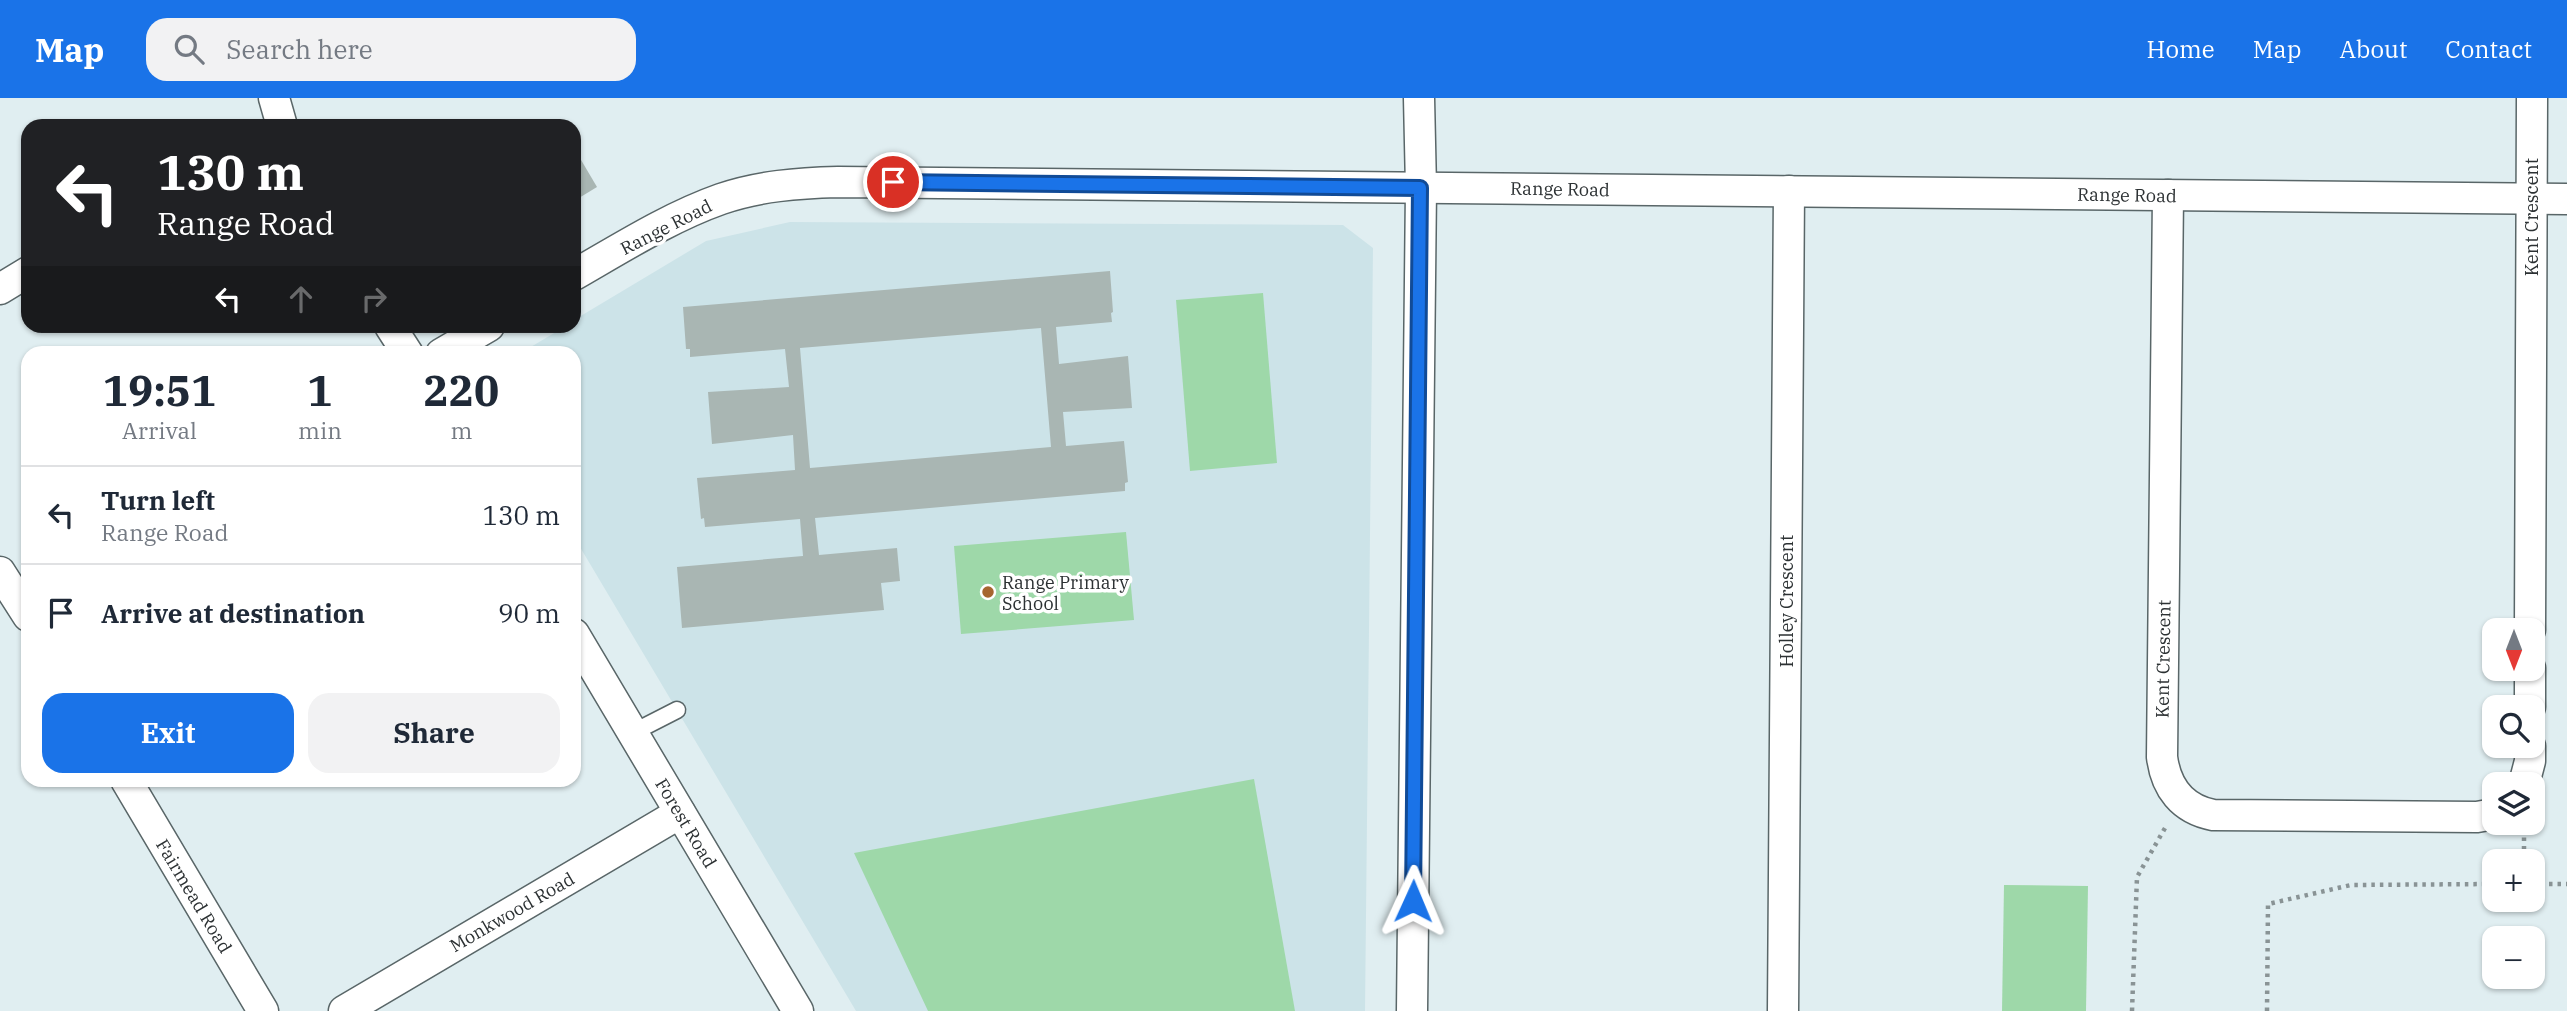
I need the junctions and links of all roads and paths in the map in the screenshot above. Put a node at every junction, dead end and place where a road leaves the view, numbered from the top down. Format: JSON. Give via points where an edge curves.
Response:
{"nodes":[{"id":1,"x":274,"y":98,"type":"edge"},
{"id":2,"x":1419,"y":98,"type":"edge"},
{"id":3,"x":2532,"y":98,"type":"edge"},
{"id":4,"x":280,"y":119,"type":"edge"},
{"id":5,"x":1420,"y":188,"type":"junction"},
{"id":6,"x":1789,"y":191,"type":"junction"},
{"id":7,"x":2168,"y":195,"type":"junction"},
{"id":8,"x":2530,"y":199,"type":"junction"},
{"id":9,"x":2567,"y":199,"type":"edge"},
{"id":10,"x":581,"y":271,"type":"edge"},
{"id":11,"x":21,"y":276,"type":"edge"},
{"id":12,"x":0,"y":289,"type":"edge"},
{"id":13,"x":476,"y":333,"type":"edge"},
{"id":14,"x":454,"y":346,"type":"edge"},
{"id":15,"x":0,"y":572,"type":"edge"},
{"id":16,"x":21,"y":605,"type":"edge"},
{"id":17,"x":2530,"y":618,"type":"edge"},
{"id":18,"x":581,"y":646,"type":"edge"},
{"id":19,"x":677,"y":710,"type":"dead end"},
{"id":20,"x":632,"y":733,"type":"junction"},
{"id":21,"x":130,"y":787,"type":"edge"},
{"id":22,"x":2181,"y":800,"type":"junction"},
{"id":23,"x":680,"y":813,"type":"junction"},
{"id":24,"x":2482,"y":816,"type":"edge"},
{"id":25,"x":2482,"y":884,"type":"edge"},
{"id":26,"x":2545,"y":884,"type":"edge"},
{"id":27,"x":2567,"y":884,"type":"edge"},
{"id":28,"x":263,"y":1011,"type":"edge"},
{"id":29,"x":344,"y":1011,"type":"edge"},
{"id":30,"x":798,"y":1011,"type":"edge"},
{"id":31,"x":1412,"y":1011,"type":"edge"},
{"id":32,"x":1783,"y":1011,"type":"edge"},
{"id":33,"x":2132,"y":1011,"type":"edge"},
{"id":34,"x":2267,"y":1011,"type":"edge"}],
"edges":[{"from":1,"to":4,"type":"street"},
{"from":2,"to":5,"type":"street"},
{"from":3,"to":8,"type":"street","name":"Kent Crescent"},
{"from":5,"to":6,"type":"street","name":"Range Road"},
{"from":5,"to":10,"type":"street","name":"Range Road","via":[[795,183],[754,190],[695,209]]},
{"from":5,"to":31,"type":"street"},
{"from":6,"to":7,"type":"street","name":"Range Road"},
{"from":6,"to":32,"type":"street","name":"Holley Crescent"},
{"from":7,"to":8,"type":"street","name":"Range Road"},
{"from":7,"to":22,"type":"street","name":"Kent Crescent","via":[[2162,757],[2164,773]]},
{"from":8,"to":9,"type":"street","name":"Range Road"},
{"from":8,"to":17,"type":"street","name":"Kent Crescent"},
{"from":11,"to":12,"type":"street"},
{"from":13,"to":14,"type":"street"},
{"from":15,"to":16,"type":"street"},
{"from":18,"to":20,"type":"street","name":"Forest Road"},
{"from":19,"to":20,"type":"lane"},
{"from":20,"to":23,"type":"street","name":"Forest Road"},
{"from":21,"to":28,"type":"street","name":"Fairmead Road"},
{"from":22,"to":24,"type":"street","via":[[2213,815]]},
{"from":22,"to":33,"type":"path","via":[[2137,877]]},
{"from":23,"to":29,"type":"street","name":"Monkwood Road"},
{"from":23,"to":30,"type":"street","name":"Forest Road"},
{"from":25,"to":34,"type":"path","via":[[2351,885],[2268,904]]},
{"from":26,"to":27,"type":"path"}]}
